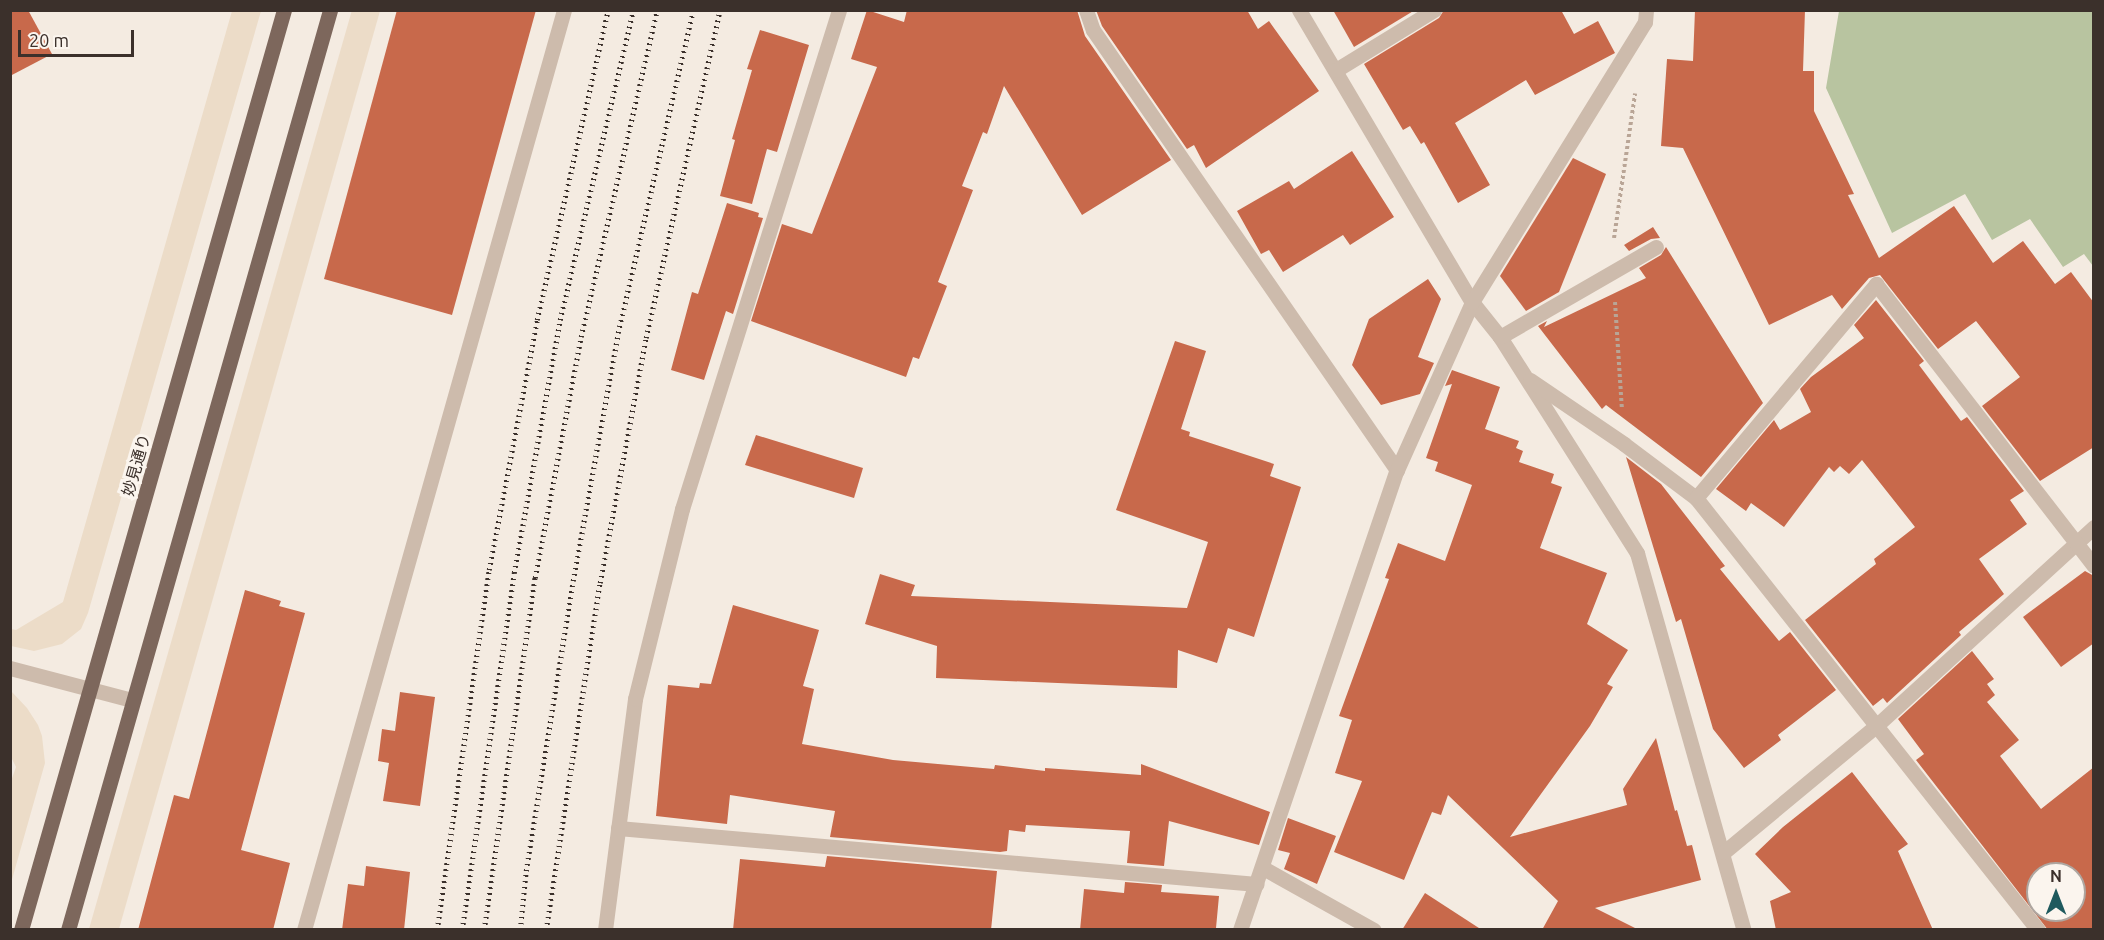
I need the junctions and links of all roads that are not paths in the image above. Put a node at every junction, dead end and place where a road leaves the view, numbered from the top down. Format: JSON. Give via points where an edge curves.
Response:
{"nodes":[{"id":1,"x":284,"y":10,"type":"edge"},
{"id":2,"x":330,"y":10,"type":"edge"},
{"id":3,"x":564,"y":10,"type":"edge"},
{"id":4,"x":839,"y":10,"type":"edge"},
{"id":5,"x":1086,"y":10,"type":"edge"},
{"id":6,"x":1299,"y":10,"type":"edge"},
{"id":7,"x":1434,"y":10,"type":"edge"},
{"id":8,"x":1646,"y":10,"type":"edge"},
{"id":9,"x":1336,"y":70,"type":"junction"},
{"id":10,"x":1656,"y":247,"type":"dead end"},
{"id":11,"x":1472,"y":302,"type":"junction"},
{"id":12,"x":1500,"y":337,"type":"junction"},
{"id":13,"x":1525,"y":376,"type":"junction"},
{"id":14,"x":1397,"y":470,"type":"junction"},
{"id":15,"x":1696,"y":498,"type":"junction"},
{"id":16,"x":2094,"y":527,"type":"edge"},
{"id":17,"x":2075,"y":543,"type":"junction"},
{"id":18,"x":2094,"y":566,"type":"edge"},
{"id":19,"x":10,"y":668,"type":"edge"},
{"id":20,"x":90,"y":690,"type":"junction"},
{"id":21,"x":132,"y":700,"type":"junction"},
{"id":22,"x":1876,"y":726,"type":"junction"},
{"id":23,"x":618,"y":828,"type":"junction"},
{"id":24,"x":1724,"y":852,"type":"junction"},
{"id":25,"x":1263,"y":868,"type":"junction"},
{"id":26,"x":1257,"y":884,"type":"junction"},
{"id":27,"x":21,"y":930,"type":"edge"},
{"id":28,"x":68,"y":930,"type":"edge"},
{"id":29,"x":304,"y":930,"type":"edge"},
{"id":30,"x":605,"y":930,"type":"edge"},
{"id":31,"x":1240,"y":930,"type":"edge"},
{"id":32,"x":1374,"y":930,"type":"edge"},
{"id":33,"x":1744,"y":930,"type":"edge"},
{"id":34,"x":2038,"y":930,"type":"edge"}],
"edges":[{"from":1,"to":20,"type":"main road","name":"妙見通り"},
{"from":2,"to":21,"type":"main road"},
{"from":3,"to":29,"type":"street"},
{"from":4,"to":23,"type":"street","via":[[682,509],[636,699]]},
{"from":5,"to":14,"type":"street","via":[[1093,30]]},
{"from":6,"to":9,"type":"street"},
{"from":7,"to":9,"type":"street"},
{"from":8,"to":11,"type":"street","via":[[1645,22]]},
{"from":9,"to":11,"type":"street"},
{"from":10,"to":12,"type":"street"},
{"from":11,"to":12,"type":"street"},
{"from":11,"to":14,"type":"street"},
{"from":12,"to":13,"type":"street"},
{"from":13,"to":15,"type":"street"},
{"from":13,"to":24,"type":"street","via":[[1637,553]]},
{"from":14,"to":25,"type":"street"},
{"from":15,"to":17,"type":"street","via":[[1876,284]]},
{"from":15,"to":22,"type":"street"},
{"from":16,"to":17,"type":"street"},
{"from":17,"to":18,"type":"street"},
{"from":17,"to":22,"type":"street"},
{"from":19,"to":20,"type":"street"},
{"from":20,"to":21,"type":"street"},
{"from":20,"to":27,"type":"main road","name":"妙見通り"},
{"from":21,"to":28,"type":"main road"},
{"from":22,"to":24,"type":"street"},
{"from":22,"to":34,"type":"street"},
{"from":23,"to":26,"type":"street"},
{"from":23,"to":30,"type":"street"},
{"from":24,"to":33,"type":"street"},
{"from":25,"to":26,"type":"street"},
{"from":25,"to":32,"type":"street"},
{"from":26,"to":31,"type":"street"}]}
